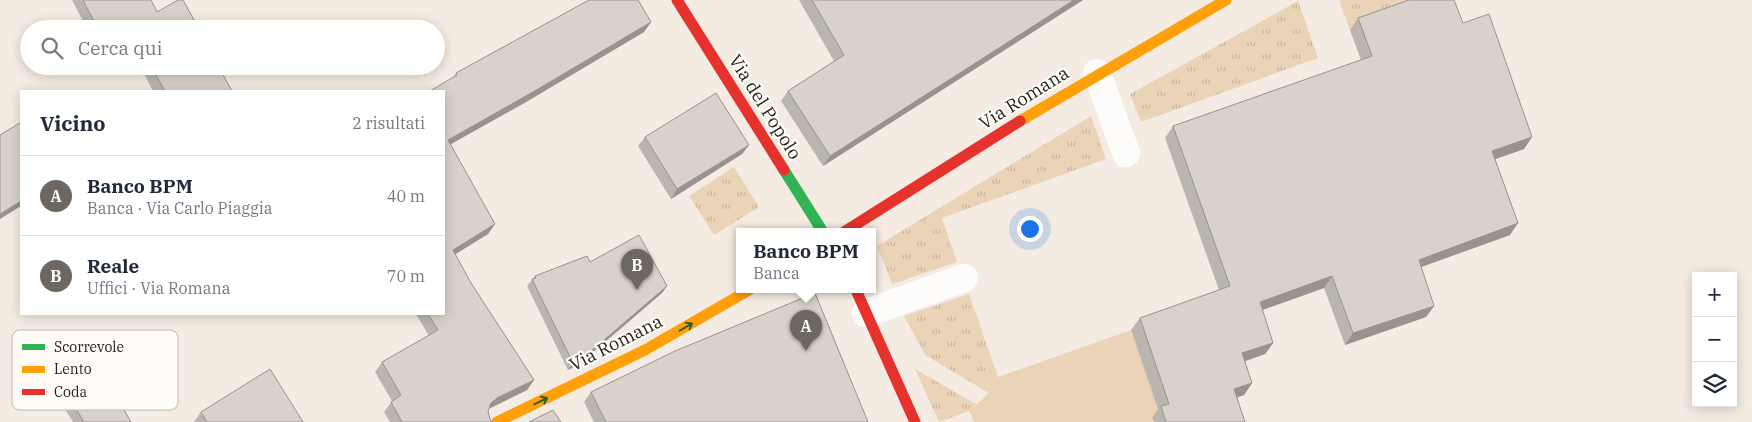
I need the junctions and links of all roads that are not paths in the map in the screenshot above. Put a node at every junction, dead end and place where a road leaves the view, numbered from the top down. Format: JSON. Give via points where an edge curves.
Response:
{"nodes":[{"id":1,"x":677,"y":0,"type":"edge"},
{"id":2,"x":1226,"y":0,"type":"edge"},
{"id":3,"x":1097,"y":73,"type":"junction"},
{"id":4,"x":1126,"y":153,"type":"dead end"},
{"id":5,"x":820,"y":228,"type":"edge"},
{"id":6,"x":850,"y":228,"type":"edge"},
{"id":7,"x":964,"y":278,"type":"dead end"},
{"id":8,"x":744,"y":293,"type":"edge"},
{"id":9,"x":861,"y":301,"type":"edge"},
{"id":10,"x":497,"y":422,"type":"edge"},
{"id":11,"x":915,"y":422,"type":"edge"}],
"edges":[{"from":1,"to":5,"type":"street","name":"Via del Popolo"},
{"from":2,"to":3,"type":"street","name":"Via Romana"},
{"from":3,"to":4,"type":"street"},
{"from":3,"to":6,"type":"street","name":"Via Romana"},
{"from":7,"to":9,"type":"street"},
{"from":10,"to":8,"type":"street","name":"Via Romana","one_way":true,"via":[[645,350]]},
{"from":9,"to":11,"type":"street"}]}
